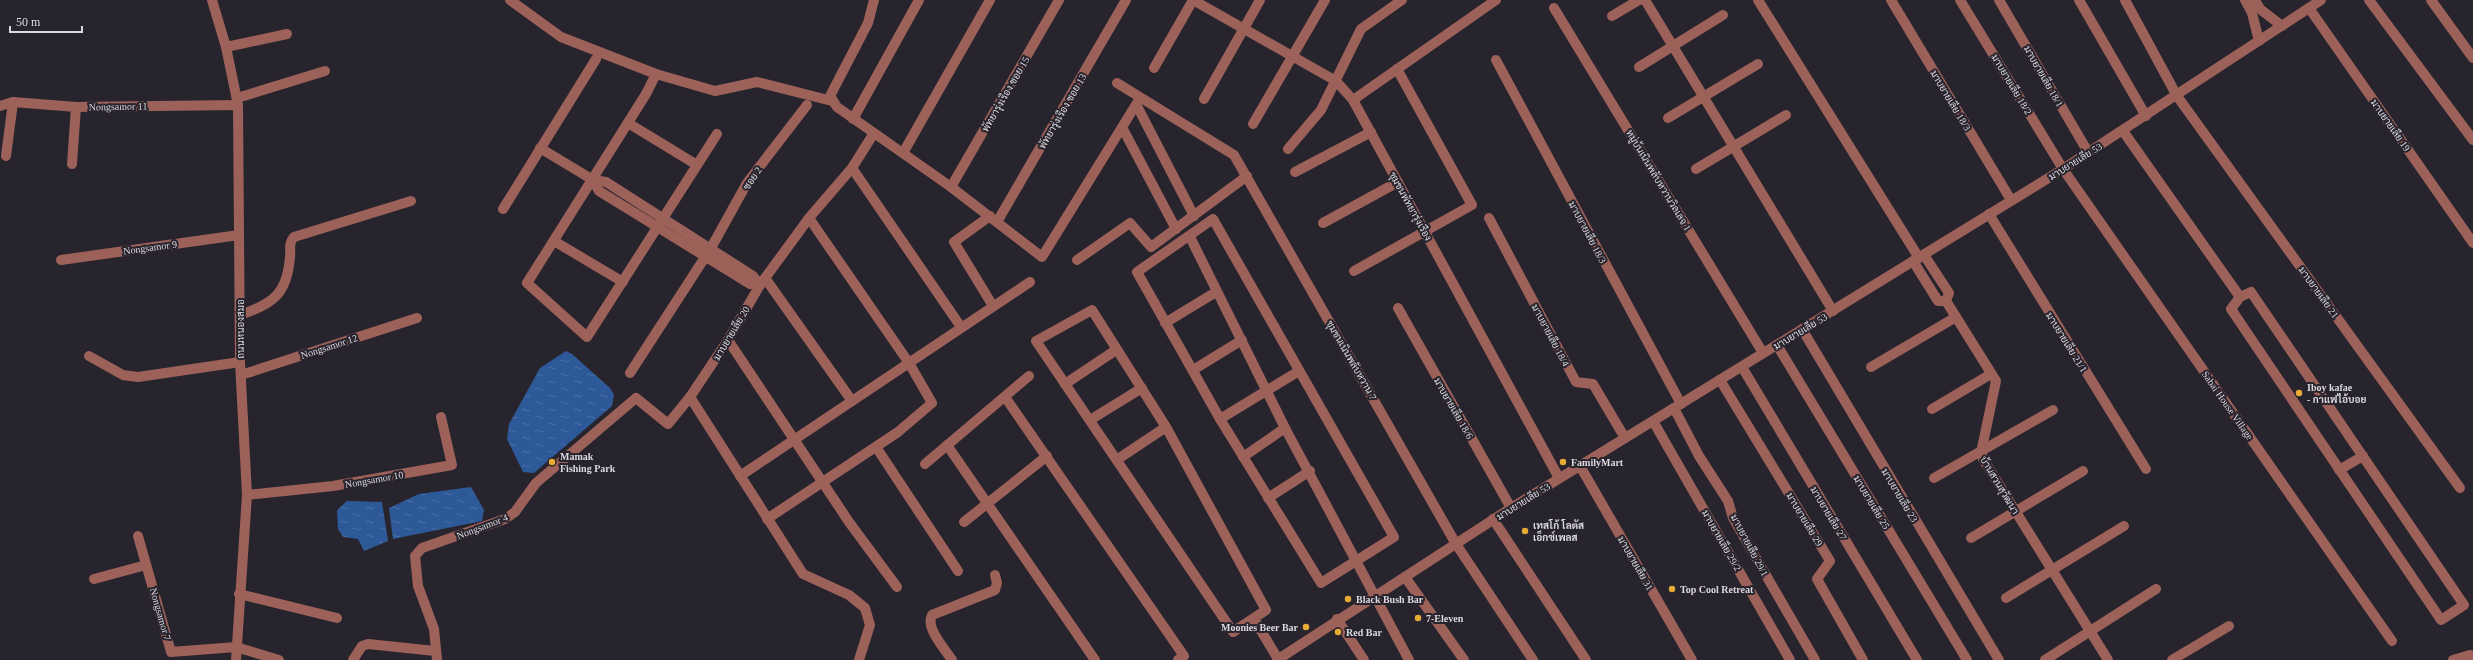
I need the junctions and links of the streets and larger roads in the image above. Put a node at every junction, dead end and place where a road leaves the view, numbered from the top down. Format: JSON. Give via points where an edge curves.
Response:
{"nodes":[{"id":1,"x":212,"y":0,"type":"edge"},
{"id":2,"x":510,"y":0,"type":"edge"},
{"id":3,"x":874,"y":0,"type":"edge"},
{"id":4,"x":919,"y":0,"type":"edge"},
{"id":5,"x":990,"y":0,"type":"edge"},
{"id":6,"x":1059,"y":0,"type":"edge"},
{"id":7,"x":1126,"y":0,"type":"edge"},
{"id":8,"x":1193,"y":0,"type":"edge"},
{"id":9,"x":1260,"y":0,"type":"edge"},
{"id":10,"x":1325,"y":0,"type":"edge"},
{"id":11,"x":1402,"y":0,"type":"edge"},
{"id":12,"x":1496,"y":0,"type":"edge"},
{"id":13,"x":1639,"y":0,"type":"edge"},
{"id":14,"x":1645,"y":0,"type":"edge"},
{"id":15,"x":1758,"y":0,"type":"edge"},
{"id":16,"x":1891,"y":0,"type":"edge"},
{"id":17,"x":1960,"y":0,"type":"edge"},
{"id":18,"x":1999,"y":0,"type":"edge"},
{"id":19,"x":2079,"y":0,"type":"edge"},
{"id":20,"x":2125,"y":0,"type":"edge"},
{"id":21,"x":2245,"y":0,"type":"edge"},
{"id":22,"x":2255,"y":0,"type":"edge"},
{"id":23,"x":2369,"y":0,"type":"edge"},
{"id":24,"x":2431,"y":0,"type":"edge"},
{"id":25,"x":2315,"y":3,"type":"edge"},
{"id":26,"x":1554,"y":8,"type":"dead end"},
{"id":27,"x":1723,"y":15,"type":"dead end"},
{"id":28,"x":1612,"y":16,"type":"dead end"},
{"id":29,"x":2282,"y":26,"type":"junction"},
{"id":30,"x":1244,"y":29,"type":"junction"},
{"id":31,"x":287,"y":34,"type":"dead end"},
{"id":32,"x":2259,"y":41,"type":"junction"},
{"id":33,"x":1673,"y":46,"type":"junction"},
{"id":34,"x":226,"y":47,"type":"junction"},
{"id":35,"x":1294,"y":57,"type":"junction"},
{"id":36,"x":2473,"y":58,"type":"edge"},
{"id":37,"x":596,"y":59,"type":"dead end"},
{"id":38,"x":1496,"y":60,"type":"dead end"},
{"id":39,"x":1758,"y":64,"type":"dead end"},
{"id":40,"x":1639,"y":67,"type":"dead end"},
{"id":41,"x":1154,"y":68,"type":"dead end"},
{"id":42,"x":1397,"y":69,"type":"junction"},
{"id":43,"x":325,"y":71,"type":"dead end"},
{"id":44,"x":656,"y":74,"type":"junction"},
{"id":45,"x":1336,"y":81,"type":"junction"},
{"id":46,"x":1117,"y":83,"type":"dead end"},
{"id":47,"x":2177,"y":96,"type":"junction"},
{"id":48,"x":1704,"y":97,"type":"junction"},
{"id":49,"x":1204,"y":99,"type":"dead end"},
{"id":50,"x":1353,"y":100,"type":"junction"},
{"id":51,"x":832,"y":101,"type":"junction"},
{"id":52,"x":13,"y":102,"type":"junction"},
{"id":53,"x":237,"y":102,"type":"junction"},
{"id":54,"x":1139,"y":102,"type":"junction"},
{"id":55,"x":807,"y":105,"type":"dead end"},
{"id":56,"x":0,"y":106,"type":"edge"},
{"id":57,"x":76,"y":107,"type":"junction"},
{"id":58,"x":1786,"y":115,"type":"dead end"},
{"id":59,"x":2146,"y":116,"type":"junction"},
{"id":60,"x":1668,"y":118,"type":"dead end"},
{"id":61,"x":853,"y":119,"type":"junction"},
{"id":62,"x":628,"y":123,"type":"junction"},
{"id":63,"x":1254,"y":124,"type":"dead end"},
{"id":64,"x":1123,"y":129,"type":"junction"},
{"id":65,"x":2123,"y":131,"type":"junction"},
{"id":66,"x":1371,"y":132,"type":"junction"},
{"id":67,"x":874,"y":133,"type":"junction"},
{"id":68,"x":717,"y":134,"type":"dead end"},
{"id":69,"x":2473,"y":140,"type":"edge"},
{"id":70,"x":1734,"y":146,"type":"junction"},
{"id":71,"x":540,"y":148,"type":"junction"},
{"id":72,"x":1288,"y":149,"type":"dead end"},
{"id":73,"x":2088,"y":152,"type":"junction"},
{"id":74,"x":903,"y":153,"type":"junction"},
{"id":75,"x":6,"y":156,"type":"dead end"},
{"id":76,"x":72,"y":164,"type":"dead end"},
{"id":77,"x":697,"y":165,"type":"junction"},
{"id":78,"x":852,"y":168,"type":"junction"},
{"id":79,"x":1696,"y":169,"type":"dead end"},
{"id":80,"x":2063,"y":169,"type":"junction"},
{"id":81,"x":1295,"y":172,"type":"dead end"},
{"id":82,"x":1247,"y":176,"type":"junction"},
{"id":83,"x":593,"y":180,"type":"junction"},
{"id":84,"x":1398,"y":182,"type":"junction"},
{"id":85,"x":951,"y":187,"type":"junction"},
{"id":86,"x":2012,"y":200,"type":"junction"},
{"id":87,"x":411,"y":201,"type":"dead end"},
{"id":88,"x":503,"y":209,"type":"dead end"},
{"id":89,"x":1989,"y":214,"type":"junction"},
{"id":90,"x":1194,"y":216,"type":"junction"},
{"id":91,"x":664,"y":218,"type":"junction"},
{"id":92,"x":809,"y":218,"type":"junction"},
{"id":93,"x":1488,"y":218,"type":"dead end"},
{"id":94,"x":994,"y":219,"type":"junction"},
{"id":95,"x":1323,"y":223,"type":"dead end"},
{"id":96,"x":659,"y":227,"type":"junction"},
{"id":97,"x":1176,"y":229,"type":"junction"},
{"id":98,"x":1425,"y":231,"type":"junction"},
{"id":99,"x":239,"y":235,"type":"junction"},
{"id":100,"x":1190,"y":237,"type":"junction"},
{"id":101,"x":554,"y":241,"type":"junction"},
{"id":102,"x":2473,"y":243,"type":"edge"},
{"id":103,"x":711,"y":248,"type":"junction"},
{"id":104,"x":705,"y":257,"type":"junction"},
{"id":105,"x":1919,"y":258,"type":"junction"},
{"id":106,"x":61,"y":260,"type":"dead end"},
{"id":107,"x":1077,"y":260,"type":"dead end"},
{"id":108,"x":1354,"y":271,"type":"dead end"},
{"id":109,"x":623,"y":282,"type":"junction"},
{"id":110,"x":762,"y":282,"type":"junction"},
{"id":111,"x":1030,"y":282,"type":"dead end"},
{"id":112,"x":1216,"y":292,"type":"junction"},
{"id":113,"x":2240,"y":297,"type":"junction"},
{"id":114,"x":1946,"y":301,"type":"junction"},
{"id":115,"x":993,"y":306,"type":"junction"},
{"id":116,"x":1398,"y":308,"type":"dead end"},
{"id":117,"x":1833,"y":311,"type":"junction"},
{"id":118,"x":240,"y":315,"type":"junction"},
{"id":119,"x":1956,"y":317,"type":"junction"},
{"id":120,"x":418,"y":318,"type":"dead end"},
{"id":121,"x":1165,"y":323,"type":"junction"},
{"id":122,"x":961,"y":327,"type":"junction"},
{"id":123,"x":1802,"y":329,"type":"junction"},
{"id":124,"x":728,"y":340,"type":"junction"},
{"id":125,"x":1242,"y":340,"type":"junction"},
{"id":126,"x":1777,"y":345,"type":"junction"},
{"id":127,"x":1116,"y":350,"type":"junction"},
{"id":128,"x":1763,"y":353,"type":"junction"},
{"id":129,"x":89,"y":356,"type":"dead end"},
{"id":130,"x":240,"y":362,"type":"junction"},
{"id":131,"x":909,"y":363,"type":"junction"},
{"id":132,"x":1742,"y":366,"type":"junction"},
{"id":133,"x":1871,"y":367,"type":"dead end"},
{"id":134,"x":1193,"y":370,"type":"junction"},
{"id":135,"x":1299,"y":371,"type":"junction"},
{"id":136,"x":630,"y":373,"type":"dead end"},
{"id":137,"x":241,"y":374,"type":"junction"},
{"id":138,"x":1991,"y":374,"type":"junction"},
{"id":139,"x":1029,"y":376,"type":"dead end"},
{"id":140,"x":1720,"y":380,"type":"junction"},
{"id":141,"x":1065,"y":384,"type":"junction"},
{"id":142,"x":1142,"y":388,"type":"junction"},
{"id":143,"x":1267,"y":390,"type":"junction"},
{"id":144,"x":690,"y":397,"type":"junction"},
{"id":145,"x":1005,"y":397,"type":"junction"},
{"id":146,"x":852,"y":400,"type":"junction"},
{"id":147,"x":1678,"y":406,"type":"junction"},
{"id":148,"x":1932,"y":409,"type":"dead end"},
{"id":149,"x":2052,"y":410,"type":"dead end"},
{"id":150,"x":441,"y":417,"type":"dead end"},
{"id":151,"x":1220,"y":419,"type":"junction"},
{"id":152,"x":1090,"y":420,"type":"junction"},
{"id":153,"x":1653,"y":421,"type":"junction"},
{"id":154,"x":1166,"y":427,"type":"junction"},
{"id":155,"x":1285,"y":428,"type":"junction"},
{"id":156,"x":1625,"y":438,"type":"junction"},
{"id":157,"x":795,"y":439,"type":"junction"},
{"id":158,"x":947,"y":445,"type":"junction"},
{"id":159,"x":876,"y":447,"type":"junction"},
{"id":160,"x":1981,"y":453,"type":"junction"},
{"id":161,"x":1047,"y":456,"type":"junction"},
{"id":162,"x":2362,"y":456,"type":"junction"},
{"id":163,"x":1243,"y":457,"type":"junction"},
{"id":164,"x":1118,"y":459,"type":"junction"},
{"id":165,"x":925,"y":464,"type":"dead end"},
{"id":166,"x":1580,"y":466,"type":"junction"},
{"id":167,"x":2146,"y":469,"type":"dead end"},
{"id":168,"x":2340,"y":470,"type":"junction"},
{"id":169,"x":1310,"y":471,"type":"junction"},
{"id":170,"x":2083,"y":471,"type":"dead end"},
{"id":171,"x":740,"y":476,"type":"junction"},
{"id":172,"x":1559,"y":478,"type":"junction"},
{"id":173,"x":1934,"y":478,"type":"dead end"},
{"id":174,"x":823,"y":482,"type":"junction"},
{"id":175,"x":2460,"y":488,"type":"dead end"},
{"id":176,"x":247,"y":495,"type":"junction"},
{"id":177,"x":1268,"y":498,"type":"junction"},
{"id":178,"x":988,"y":504,"type":"junction"},
{"id":179,"x":1511,"y":508,"type":"junction"},
{"id":180,"x":2016,"y":511,"type":"junction"},
{"id":181,"x":767,"y":519,"type":"junction"},
{"id":182,"x":1493,"y":519,"type":"junction"},
{"id":183,"x":964,"y":522,"type":"dead end"},
{"id":184,"x":2124,"y":526,"type":"dead end"},
{"id":185,"x":138,"y":536,"type":"dead end"},
{"id":186,"x":1971,"y":538,"type":"dead end"},
{"id":187,"x":1456,"y":544,"type":"junction"},
{"id":188,"x":1357,"y":560,"type":"junction"},
{"id":189,"x":146,"y":565,"type":"junction"},
{"id":190,"x":958,"y":571,"type":"dead end"},
{"id":191,"x":2051,"y":572,"type":"junction"},
{"id":192,"x":995,"y":575,"type":"dead end"},
{"id":193,"x":1405,"y":577,"type":"junction"},
{"id":194,"x":94,"y":579,"type":"dead end"},
{"id":195,"x":897,"y":587,"type":"dead end"},
{"id":196,"x":2156,"y":589,"type":"dead end"},
{"id":197,"x":239,"y":594,"type":"junction"},
{"id":198,"x":1375,"y":596,"type":"junction"},
{"id":199,"x":2006,"y":598,"type":"dead end"},
{"id":200,"x":337,"y":618,"type":"dead end"},
{"id":201,"x":1254,"y":619,"type":"junction"},
{"id":202,"x":1337,"y":619,"type":"junction"},
{"id":203,"x":2229,"y":626,"type":"dead end"},
{"id":204,"x":2090,"y":630,"type":"junction"},
{"id":205,"x":2392,"y":641,"type":"dead end"},
{"id":206,"x":236,"y":648,"type":"junction"},
{"id":207,"x":436,"y":655,"type":"edge"},
{"id":208,"x":236,"y":660,"type":"edge"},
{"id":209,"x":279,"y":660,"type":"edge"},
{"id":210,"x":353,"y":660,"type":"edge"},
{"id":211,"x":858,"y":660,"type":"edge"},
{"id":212,"x":952,"y":660,"type":"edge"},
{"id":213,"x":1096,"y":660,"type":"edge"},
{"id":214,"x":1178,"y":660,"type":"edge"},
{"id":215,"x":1277,"y":660,"type":"edge"},
{"id":216,"x":1364,"y":660,"type":"edge"},
{"id":217,"x":1409,"y":660,"type":"edge"},
{"id":218,"x":1464,"y":660,"type":"edge"},
{"id":219,"x":1533,"y":660,"type":"edge"},
{"id":220,"x":1586,"y":660,"type":"edge"},
{"id":221,"x":1692,"y":660,"type":"edge"},
{"id":222,"x":1790,"y":660,"type":"edge"},
{"id":223,"x":1815,"y":660,"type":"edge"},
{"id":224,"x":1862,"y":660,"type":"edge"},
{"id":225,"x":1917,"y":660,"type":"edge"},
{"id":226,"x":1967,"y":660,"type":"edge"},
{"id":227,"x":1999,"y":660,"type":"edge"},
{"id":228,"x":2045,"y":660,"type":"edge"},
{"id":229,"x":2108,"y":660,"type":"edge"},
{"id":230,"x":2172,"y":660,"type":"edge"},
{"id":231,"x":2453,"y":660,"type":"edge"},
{"id":232,"x":2473,"y":660,"type":"edge"}],
"edges":[{"from":1,"to":34,"type":"street","name":"ถนนหนองสมอ"},
{"from":2,"to":44,"type":"street","via":[[562,37]]},
{"from":3,"to":51,"type":"street","via":[[865,29],[830,96]]},
{"from":4,"to":61,"type":"street"},
{"from":5,"to":74,"type":"street"},
{"from":6,"to":85,"type":"street","name":"พัทยารุ่งเรือง ซอย 15"},
{"from":7,"to":94,"type":"street","name":"พัทยารุ่งเรือง ซอย 13"},
{"from":8,"to":30,"type":"street","name":"ชุมชนพัทยารุ่งเรือง"},
{"from":8,"to":41,"type":"street"},
{"from":9,"to":30,"type":"street"},
{"from":10,"to":35,"type":"street"},
{"from":11,"to":45,"type":"street","via":[[1361,28]]},
{"from":12,"to":42,"type":"street"},
{"from":13,"to":28,"type":"street"},
{"from":14,"to":33,"type":"street"},
{"from":15,"to":105,"type":"street"},
{"from":16,"to":86,"type":"street","name":"มาบยายเลีย 18/3"},
{"from":17,"to":80,"type":"street","name":"มาบยายเลีย 18/2"},
{"from":18,"to":73,"type":"street","name":"มาบยายเลีย 18/1"},
{"from":19,"to":59,"type":"street"},
{"from":20,"to":47,"type":"street","name":"มาบยายเลีย 21"},
{"from":21,"to":32,"type":"street","via":[[2252,13]]},
{"from":22,"to":29,"type":"street","via":[[2260,9]]},
{"from":23,"to":69,"type":"street"},
{"from":24,"to":36,"type":"street"},
{"from":25,"to":29,"type":"street","name":"มาบยายเลีย 53"},
{"from":25,"to":102,"type":"street","name":"มาบยายเลีย 19"},
{"from":26,"to":128,"type":"street","name":"หมู่บ้นเนินพลับหวานวิลเลจ 1"},
{"from":27,"to":33,"type":"street"},
{"from":29,"to":32,"type":"street","name":"มาบยายเลีย 53"},
{"from":30,"to":35,"type":"street","name":"ชุมชนพัทยารุ่งเรือง"},
{"from":30,"to":49,"type":"street"},
{"from":31,"to":34,"type":"street"},
{"from":32,"to":47,"type":"street","name":"มาบยายเลีย 53"},
{"from":33,"to":40,"type":"street"},
{"from":33,"to":48,"type":"street"},
{"from":34,"to":53,"type":"street","name":"ถนนหนองสมอ"},
{"from":35,"to":45,"type":"street","name":"ชุมชนพัทยารุ่งเรือง"},
{"from":35,"to":63,"type":"street"},
{"from":37,"to":71,"type":"street"},
{"from":38,"to":147,"type":"street","name":"มาบยายเลีย 18/3"},
{"from":39,"to":48,"type":"street"},
{"from":42,"to":50,"type":"street"},
{"from":42,"to":98,"type":"street","via":[[1472,205]]},
{"from":43,"to":53,"type":"street","name":"Nongsamor 11"},
{"from":44,"to":51,"type":"street","via":[[716,91],[757,82]]},
{"from":44,"to":62,"type":"street"},
{"from":45,"to":50,"type":"street","name":"ชุมชนพัทยารุ่งเรือง"},
{"from":45,"to":72,"type":"street","via":[[1321,110]]},
{"from":46,"to":54,"type":"street","name":"ชุมชนเนินพลับหวาน 7"},
{"from":47,"to":59,"type":"street","name":"มาบยายเลีย 53"},
{"from":47,"to":175,"type":"street","name":"มาบยายเลีย 21"},
{"from":48,"to":60,"type":"street"},
{"from":48,"to":70,"type":"street"},
{"from":50,"to":66,"type":"street","name":"ชุมชนพัทยารุ่งเรือง"},
{"from":51,"to":61,"type":"street"},
{"from":52,"to":56,"type":"street","name":"Nongsamor 11"},
{"from":52,"to":57,"type":"street","name":"Nongsamor 11"},
{"from":52,"to":75,"type":"street"},
{"from":53,"to":57,"type":"street","name":"Nongsamor 11"},
{"from":53,"to":99,"type":"street","name":"ถนนหนองสมอ"},
{"from":54,"to":64,"type":"street"},
{"from":54,"to":82,"type":"street","name":"ชุมชนเนินพลับหวาน 7","via":[[1234,155]]},
{"from":54,"to":90,"type":"street"},
{"from":55,"to":103,"type":"street","name":"ซอย 2","via":[[747,183]]},
{"from":57,"to":76,"type":"street"},
{"from":58,"to":70,"type":"street"},
{"from":59,"to":65,"type":"street","name":"มาบยายเลีย 53"},
{"from":61,"to":67,"type":"street"},
{"from":62,"to":77,"type":"street"},
{"from":62,"to":83,"type":"street"},
{"from":64,"to":94,"type":"street","via":[[1042,257]]},
{"from":64,"to":97,"type":"street"},
{"from":65,"to":73,"type":"street","name":"มาบยายเลีย 53"},
{"from":65,"to":113,"type":"street"},
{"from":66,"to":81,"type":"street"},
{"from":66,"to":84,"type":"street","name":"ชุมชนพัทยารุ่งเรือง"},
{"from":67,"to":74,"type":"street"},
{"from":67,"to":78,"type":"street","name":"มาบยายเลีย 20"},
{"from":68,"to":77,"type":"street"},
{"from":70,"to":79,"type":"street"},
{"from":70,"to":117,"type":"street"},
{"from":71,"to":83,"type":"street"},
{"from":71,"to":88,"type":"street"},
{"from":73,"to":80,"type":"street","name":"มาบยายเลีย 53"},
{"from":74,"to":85,"type":"street"},
{"from":77,"to":91,"type":"street"},
{"from":78,"to":92,"type":"street","name":"มาบยายเลีย 20"},
{"from":78,"to":122,"type":"street"},
{"from":80,"to":86,"type":"street","name":"มาบยายเลีย 53"},
{"from":80,"to":205,"type":"street","name":"Sabai House Village"},
{"from":82,"to":90,"type":"street"},
{"from":82,"to":187,"type":"street","name":"ชุมชนเนินพลับหวาน 7"},
{"from":83,"to":91,"type":"street","via":[[606,182]]},
{"from":83,"to":96,"type":"street","via":[[599,191]]},
{"from":83,"to":101,"type":"street"},
{"from":84,"to":95,"type":"street"},
{"from":84,"to":98,"type":"street","name":"ชุมชนพัทยารุ่งเรือง"},
{"from":85,"to":94,"type":"street"},
{"from":86,"to":89,"type":"street","name":"มาบยายเลีย 53"},
{"from":87,"to":118,"type":"street","via":[[294,237],[289,243],[289,270],[274,300]]},
{"from":89,"to":105,"type":"street","name":"มาบยายเลีย 53"},
{"from":89,"to":167,"type":"street","name":"มาบยายเลีย 21/1"},
{"from":90,"to":97,"type":"street"},
{"from":91,"to":96,"type":"street"},
{"from":91,"to":103,"type":"street"},
{"from":92,"to":110,"type":"street","name":"มาบยายเลีย 20"},
{"from":92,"to":131,"type":"street"},
{"from":93,"to":156,"type":"street","name":"มาบยายเลีย 18/4","via":[[1576,382],[1593,384]]},
{"from":94,"to":115,"type":"street","via":[[954,242]]},
{"from":96,"to":104,"type":"street"},
{"from":96,"to":109,"type":"street"},
{"from":97,"to":107,"type":"street","via":[[1151,247],[1130,223]]},
{"from":98,"to":108,"type":"street"},
{"from":98,"to":172,"type":"street","name":"ชุมชนพัทยารุ่งเรือง"},
{"from":99,"to":106,"type":"street","name":"Nongsamor 9"},
{"from":99,"to":118,"type":"street","name":"ถนนหนองสมอ"},
{"from":100,"to":112,"type":"street"},
{"from":100,"to":121,"type":"street","via":[[1137,272]]},
{"from":100,"to":135,"type":"street","via":[[1213,219]]},
{"from":101,"to":109,"type":"street"},
{"from":101,"to":109,"type":"street","via":[[527,283],[588,337]]},
{"from":103,"to":104,"type":"street","name":"ซอย 2"},
{"from":103,"to":110,"type":"street"},
{"from":104,"to":110,"type":"street","via":[[750,284]]},
{"from":104,"to":136,"type":"street","name":"ซอย 2"},
{"from":105,"to":114,"type":"street","name":"บ้านสวนสุวัฒนา","via":[[1949,292]]},
{"from":105,"to":114,"type":"street","name":"บ้านสวนสุวัฒนา","via":[[1938,301]]},
{"from":105,"to":117,"type":"street","name":"มาบยายเลีย 53"},
{"from":110,"to":124,"type":"street","name":"มาบยายเลีย 20"},
{"from":110,"to":146,"type":"street"},
{"from":111,"to":115,"type":"street"},
{"from":112,"to":121,"type":"street"},
{"from":112,"to":125,"type":"street"},
{"from":113,"to":162,"type":"street","via":[[2251,292]]},
{"from":113,"to":168,"type":"street","via":[[2230,309]]},
{"from":114,"to":119,"type":"street","name":"บ้านสวนสุวัฒนา"},
{"from":115,"to":122,"type":"street"},
{"from":116,"to":179,"type":"street","name":"มาบยายเลีย 18/6"},
{"from":117,"to":123,"type":"street","name":"มาบยายเลีย 53"},
{"from":118,"to":130,"type":"street","name":"ถนนหนองสมอ"},
{"from":119,"to":133,"type":"street"},
{"from":119,"to":138,"type":"street","name":"บ้านสวนสุวัฒนา"},
{"from":120,"to":137,"type":"street","name":"Nongsamor 12"},
{"from":121,"to":134,"type":"street"},
{"from":122,"to":131,"type":"street"},
{"from":123,"to":126,"type":"street","name":"มาบยายเลีย 53"},
{"from":123,"to":227,"type":"street","name":"มาบยายเลีย 23"},
{"from":124,"to":144,"type":"street","name":"มาบยายเลีย 20"},
{"from":124,"to":157,"type":"street"},
{"from":125,"to":134,"type":"street"},
{"from":125,"to":143,"type":"street"},
{"from":126,"to":128,"type":"street","name":"มาบยายเลีย 53"},
{"from":126,"to":226,"type":"street","name":"มาบยายเลีย 25"},
{"from":127,"to":141,"type":"street"},
{"from":127,"to":141,"type":"street","via":[[1092,310],[1036,341]]},
{"from":127,"to":142,"type":"street"},
{"from":128,"to":132,"type":"street","name":"มาบยายเลีย 53"},
{"from":129,"to":130,"type":"street","via":[[123,375],[138,377]]},
{"from":130,"to":137,"type":"street","name":"ถนนหนองสมอ"},
{"from":131,"to":146,"type":"street"},
{"from":131,"to":159,"type":"street","via":[[932,403],[919,416]]},
{"from":132,"to":140,"type":"street","name":"มาบยายเลีย 53"},
{"from":132,"to":225,"type":"street","name":"มาบยายเลีย 27"},
{"from":134,"to":151,"type":"street"},
{"from":135,"to":143,"type":"street"},
{"from":135,"to":188,"type":"street","via":[[1394,537]]},
{"from":137,"to":176,"type":"street","name":"ถนนหนองสมอ"},
{"from":138,"to":148,"type":"street"},
{"from":138,"to":160,"type":"street","name":"บ้านสวนสุวัฒนา","via":[[1996,381]]},
{"from":139,"to":145,"type":"street"},
{"from":140,"to":147,"type":"street","name":"มาบยายเลีย 53"},
{"from":140,"to":224,"type":"street","name":"มาบยายเลีย 29","via":[[1830,560],[1817,579]]},
{"from":141,"to":152,"type":"street"},
{"from":142,"to":152,"type":"street"},
{"from":142,"to":154,"type":"street"},
{"from":143,"to":151,"type":"street"},
{"from":143,"to":155,"type":"street"},
{"from":144,"to":171,"type":"street"},
{"from":144,"to":207,"type":"street","name":"Nongsamor 4","via":[[668,424],[636,398],[536,483],[515,512],[505,519],[422,548],[415,556],[418,586],[434,629]]},
{"from":145,"to":158,"type":"street"},
{"from":145,"to":161,"type":"street"},
{"from":146,"to":157,"type":"street"},
{"from":147,"to":153,"type":"street","name":"มาบยายเลีย 53"},
{"from":147,"to":223,"type":"street","name":"มาบยายเลีย 29/1","via":[[1700,456],[1728,501],[1733,518]]},
{"from":149,"to":160,"type":"street"},
{"from":150,"to":176,"type":"street","name":"Nongsamor 10","via":[[452,465],[333,486]]},
{"from":151,"to":163,"type":"street"},
{"from":152,"to":164,"type":"street"},
{"from":153,"to":156,"type":"street","name":"มาบยายเลีย 53"},
{"from":153,"to":222,"type":"street","name":"มาบยายเลีย 29/2"},
{"from":154,"to":164,"type":"street"},
{"from":154,"to":201,"type":"street","via":[[1266,610]]},
{"from":155,"to":163,"type":"street"},
{"from":155,"to":169,"type":"street"},
{"from":156,"to":166,"type":"street","name":"มาบยายเลีย 53"},
{"from":157,"to":171,"type":"street"},
{"from":157,"to":174,"type":"street"},
{"from":158,"to":165,"type":"street"},
{"from":158,"to":178,"type":"street"},
{"from":159,"to":174,"type":"street"},
{"from":159,"to":190,"type":"street"},
{"from":160,"to":173,"type":"street"},
{"from":160,"to":180,"type":"street","name":"บ้านสวนสุวัฒนา"},
{"from":161,"to":178,"type":"street"},
{"from":161,"to":214,"type":"street","via":[[1184,656]]},
{"from":162,"to":168,"type":"street"},
{"from":162,"to":168,"type":"street","via":[[2464,605],[2441,620]]},
{"from":163,"to":177,"type":"street"},
{"from":164,"to":201,"type":"street","via":[[1234,632]]},
{"from":166,"to":172,"type":"street","name":"มาบยายเลีย 53"},
{"from":166,"to":221,"type":"street","name":"มาบยายเลีย 31"},
{"from":169,"to":177,"type":"street"},
{"from":169,"to":188,"type":"street"},
{"from":170,"to":180,"type":"street"},
{"from":171,"to":181,"type":"street"},
{"from":172,"to":179,"type":"street","name":"มาบยายเลีย 53"},
{"from":174,"to":181,"type":"street"},
{"from":174,"to":195,"type":"street"},
{"from":176,"to":197,"type":"street","name":"ถนนหนองสมอ"},
{"from":177,"to":188,"type":"street","via":[[1321,583]]},
{"from":178,"to":183,"type":"street"},
{"from":178,"to":213,"type":"street"},
{"from":179,"to":182,"type":"street","name":"มาบยายเลีย 53"},
{"from":180,"to":186,"type":"street"},
{"from":180,"to":191,"type":"street","name":"บ้านสวนสุวัฒนา"},
{"from":181,"to":211,"type":"street","via":[[804,574],[849,595],[864,608],[870,625]]},
{"from":182,"to":187,"type":"street","name":"มาบยายเลีย 53"},
{"from":182,"to":220,"type":"street"},
{"from":184,"to":191,"type":"street"},
{"from":185,"to":189,"type":"street","name":"Nongsamor 7"},
{"from":187,"to":193,"type":"street","name":"มาบยายเลีย 53"},
{"from":187,"to":219,"type":"street","name":"ชุมชนเนินพลับหวาน 7"},
{"from":188,"to":198,"type":"street"},
{"from":189,"to":194,"type":"street"},
{"from":189,"to":206,"type":"street","name":"Nongsamor 7","via":[[171,652]]},
{"from":191,"to":199,"type":"street"},
{"from":191,"to":204,"type":"street","name":"บ้านสวนสุวัฒนา"},
{"from":192,"to":212,"type":"street","via":[[995,590],[932,615],[931,627]]},
{"from":193,"to":198,"type":"street","name":"มาบยายเลีย 53"},
{"from":193,"to":218,"type":"street"},
{"from":196,"to":204,"type":"street"},
{"from":197,"to":200,"type":"street"},
{"from":197,"to":206,"type":"street","name":"ถนนหนองสมอ"},
{"from":198,"to":202,"type":"street","name":"มาบยายเลีย 53"},
{"from":198,"to":217,"type":"street"},
{"from":201,"to":215,"type":"street"},
{"from":202,"to":215,"type":"street","name":"มาบยายเลีย 53"},
{"from":202,"to":216,"type":"street"},
{"from":203,"to":230,"type":"street"},
{"from":204,"to":228,"type":"street"},
{"from":204,"to":229,"type":"street","name":"บ้านสวนสุวัฒนา"},
{"from":206,"to":208,"type":"street","name":"ถนนหนองสมอ"},
{"from":206,"to":209,"type":"street"},
{"from":207,"to":210,"type":"street","via":[[368,644],[362,646]]},
{"from":231,"to":232,"type":"street","via":[[2470,655]]}]}
